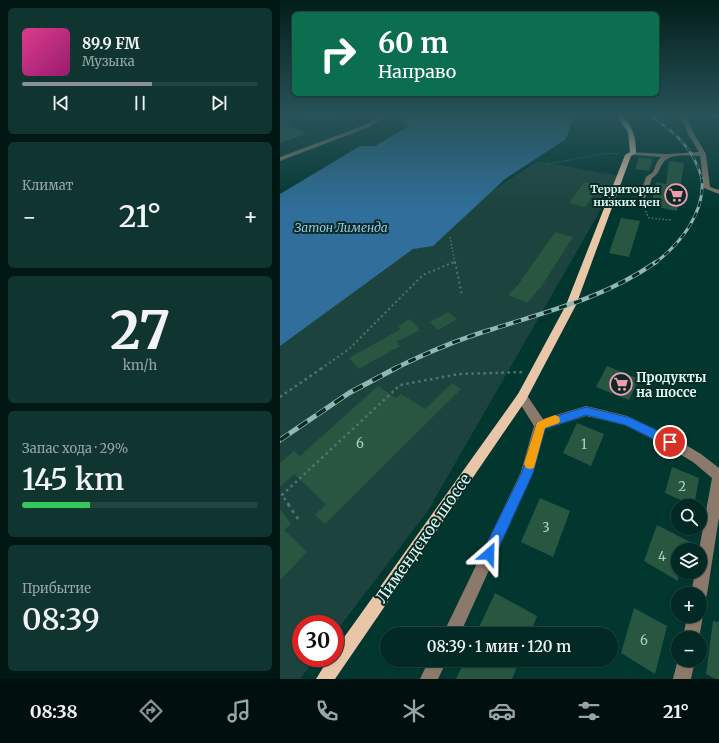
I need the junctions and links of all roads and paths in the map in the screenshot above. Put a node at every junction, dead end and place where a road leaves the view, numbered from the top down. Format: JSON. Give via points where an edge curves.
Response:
{"nodes":[{"id":1,"x":312,"y":147,"type":"edge"},
{"id":2,"x":632,"y":147,"type":"edge"},
{"id":3,"x":699,"y":147,"type":"edge"},
{"id":4,"x":632,"y":150,"type":"junction"},
{"id":5,"x":703,"y":154,"type":"junction"},
{"id":6,"x":666,"y":156,"type":"junction"},
{"id":7,"x":280,"y":159,"type":"edge"},
{"id":8,"x":547,"y":164,"type":"dead end"},
{"id":9,"x":719,"y":192,"type":"edge"},
{"id":10,"x":641,"y":201,"type":"joint"},
{"id":11,"x":671,"y":220,"type":"dead end"},
{"id":12,"x":450,"y":237,"type":"dead end"},
{"id":13,"x":455,"y":261,"type":"junction"},
{"id":14,"x":462,"y":295,"type":"dead end"},
{"id":15,"x":535,"y":371,"type":"junction"},
{"id":16,"x":280,"y":397,"type":"edge"},
{"id":17,"x":522,"y":397,"type":"junction"},
{"id":18,"x":540,"y":425,"type":"junction"},
{"id":19,"x":719,"y":476,"type":"edge"},
{"id":20,"x":300,"y":522,"type":"dead end"},
{"id":21,"x":700,"y":587,"type":"edge"},
{"id":22,"x":454,"y":627,"type":"edge"},
{"id":23,"x":435,"y":667,"type":"edge"},
{"id":24,"x":685,"y":667,"type":"edge"},
{"id":25,"x":325,"y":679,"type":"edge"},
{"id":26,"x":429,"y":679,"type":"edge"},
{"id":27,"x":682,"y":679,"type":"edge"}],
"edges":[{"from":1,"to":7,"type":"street"},
{"from":2,"to":4,"type":"main road"},
{"from":3,"to":5,"type":"street"},
{"from":4,"to":6,"type":"street"},
{"from":4,"to":8,"type":"path"},
{"from":4,"to":15,"type":"main road","name":"Лимендское шоссе","via":[[571,305]]},
{"from":5,"to":6,"type":"street"},
{"from":5,"to":9,"type":"street","via":[[707,188]]},
{"from":6,"to":10,"type":"street","via":[[660,162],[656,173],[649,177]]},
{"from":10,"to":11,"type":"path","via":[[649,218]]},
{"from":12,"to":13,"type":"path"},
{"from":13,"to":14,"type":"path"},
{"from":13,"to":16,"type":"path","via":[[423,275],[349,349]]},
{"from":15,"to":17,"type":"main road","name":"Лимендское шоссе"},
{"from":15,"to":20,"type":"path","via":[[459,374],[400,385],[282,495]]},
{"from":17,"to":18,"type":"street"},
{"from":17,"to":25,"type":"main road","name":"Лимендское шоссе"},
{"from":18,"to":19,"type":"street","via":[[586,411],[627,421],[697,458]]},
{"from":18,"to":22,"type":"street","via":[[527,473]]},
{"from":19,"to":21,"type":"street"},
{"from":23,"to":26,"type":"street"},
{"from":24,"to":27,"type":"street"}]}
